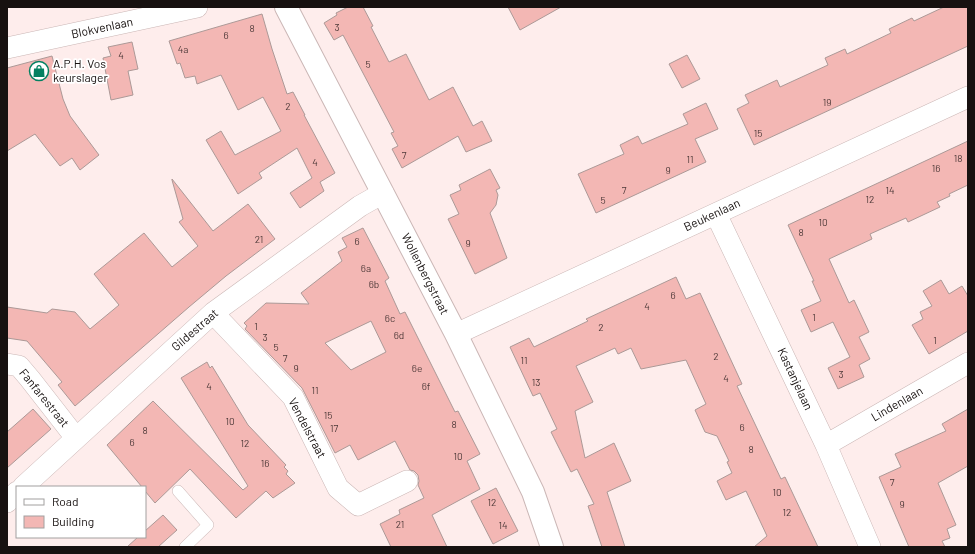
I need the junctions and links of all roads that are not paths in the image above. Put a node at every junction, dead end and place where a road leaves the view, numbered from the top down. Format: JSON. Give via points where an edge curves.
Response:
{"nodes":[{"id":1,"x":197,"y":7,"type":"edge"},
{"id":2,"x":286,"y":7,"type":"edge"},
{"id":3,"x":7,"y":48,"type":"edge"},
{"id":4,"x":968,"y":97,"type":"edge"},
{"id":5,"x":383,"y":193,"type":"junction"},
{"id":6,"x":716,"y":214,"type":"junction"},
{"id":7,"x":213,"y":313,"type":"junction"},
{"id":8,"x":456,"y":334,"type":"junction"},
{"id":9,"x":968,"y":363,"type":"edge"},
{"id":10,"x":7,"y":364,"type":"edge"},
{"id":11,"x":76,"y":438,"type":"junction"},
{"id":12,"x":826,"y":446,"type":"junction"},
{"id":13,"x":407,"y":481,"type":"dead end"},
{"id":14,"x":24,"y":486,"type":"edge"},
{"id":15,"x":178,"y":491,"type":"dead end"},
{"id":16,"x":16,"y":493,"type":"edge"},
{"id":17,"x":7,"y":502,"type":"edge"},
{"id":18,"x":185,"y":547,"type":"edge"},
{"id":19,"x":552,"y":547,"type":"edge"},
{"id":20,"x":870,"y":547,"type":"edge"}],
"edges":[{"from":1,"to":3,"type":"street","name":"Blokvenlaan"},
{"from":2,"to":5,"type":"street","name":"Wollenbergstraat"},
{"from":4,"to":6,"type":"street","name":"Beukenlaan"},
{"from":5,"to":7,"type":"street","name":"Gildestraat","via":[[360,206]]},
{"from":5,"to":8,"type":"street","name":"Wollenbergstraat"},
{"from":6,"to":8,"type":"street","name":"Beukenlaan"},
{"from":6,"to":12,"type":"street","name":"Kastanjelaan"},
{"from":7,"to":11,"type":"street","name":"Gildestraat"},
{"from":7,"to":13,"type":"street","name":"Vendelstraat","via":[[293,397],[338,488],[353,501],[358,505]]},
{"from":8,"to":19,"type":"street","name":"Wollenbergstraat","via":[[533,492]]},
{"from":9,"to":12,"type":"street","name":"Lindenlaan"},
{"from":10,"to":11,"type":"street","name":"Fanfarestraat","via":[[18,366]]},
{"from":11,"to":14,"type":"street","name":"Gildestraat"},
{"from":12,"to":20,"type":"street","name":"Kastanjelaan"},
{"from":15,"to":18,"type":"lane","via":[[208,525]]},
{"from":16,"to":17,"type":"street"}]}
